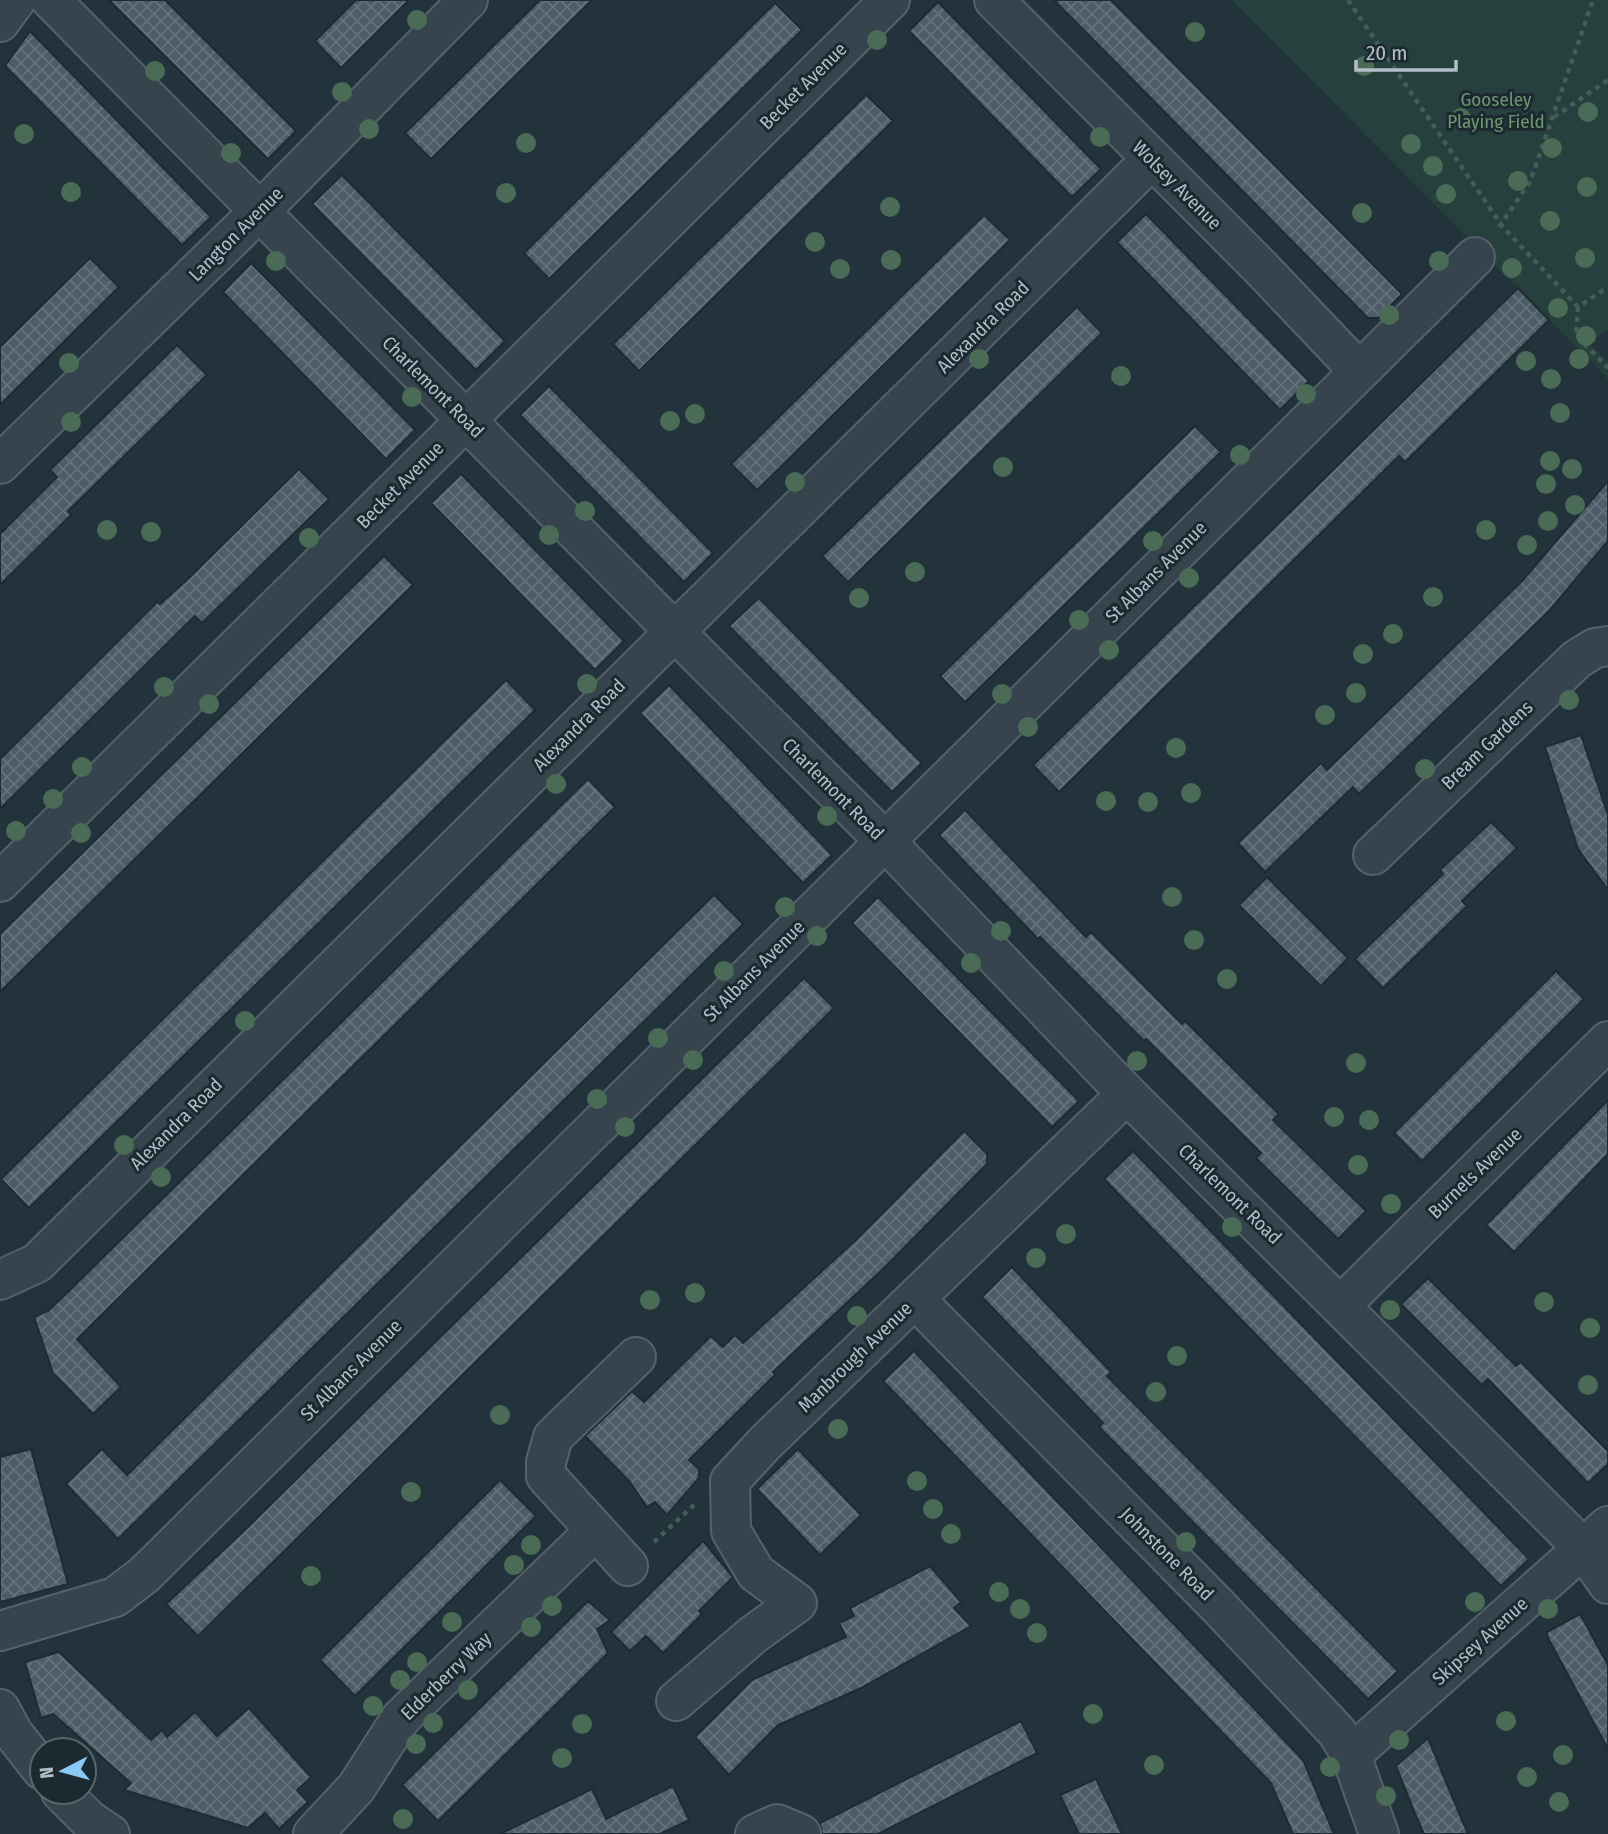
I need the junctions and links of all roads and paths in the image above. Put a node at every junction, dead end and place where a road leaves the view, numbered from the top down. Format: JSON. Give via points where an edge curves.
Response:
{"nodes":[{"id":1,"x":16,"y":0,"type":"edge"},
{"id":2,"x":51,"y":0,"type":"edge"},
{"id":3,"x":468,"y":0,"type":"edge"},
{"id":4,"x":890,"y":0,"type":"edge"},
{"id":5,"x":993,"y":0,"type":"edge"},
{"id":6,"x":1348,"y":0,"type":"edge"},
{"id":7,"x":1593,"y":0,"type":"edge"},
{"id":8,"x":0,"y":22,"type":"edge"},
{"id":9,"x":1608,"y":80,"type":"edge"},
{"id":10,"x":1554,"y":117,"type":"junction"},
{"id":11,"x":1152,"y":160,"type":"junction"},
{"id":12,"x":258,"y":212,"type":"junction"},
{"id":13,"x":1502,"y":226,"type":"junction"},
{"id":14,"x":1475,"y":257,"type":"joint"},
{"id":15,"x":1608,"y":287,"type":"edge"},
{"id":16,"x":1578,"y":307,"type":"junction"},
{"id":17,"x":1608,"y":368,"type":"edge"},
{"id":18,"x":1359,"y":371,"type":"junction"},
{"id":19,"x":466,"y":419,"type":"junction"},
{"id":20,"x":0,"y":464,"type":"edge"},
{"id":21,"x":674,"y":631,"type":"junction"},
{"id":22,"x":1608,"y":646,"type":"edge"},
{"id":23,"x":885,"y":841,"type":"junction"},
{"id":24,"x":1373,"y":855,"type":"dead end"},
{"id":25,"x":0,"y":882,"type":"edge"},
{"id":26,"x":1608,"y":1041,"type":"edge"},
{"id":27,"x":1127,"y":1094,"type":"junction"},
{"id":28,"x":0,"y":1280,"type":"edge"},
{"id":29,"x":916,"y":1300,"type":"junction"},
{"id":30,"x":1342,"y":1304,"type":"junction"},
{"id":31,"x":636,"y":1357,"type":"dead end"},
{"id":32,"x":730,"y":1481,"type":"junction"},
{"id":33,"x":595,"y":1531,"type":"junction"},
{"id":34,"x":1595,"y":1537,"type":"edge"},
{"id":35,"x":628,"y":1566,"type":"joint"},
{"id":36,"x":1608,"y":1584,"type":"edge"},
{"id":37,"x":0,"y":1631,"type":"edge"},
{"id":38,"x":676,"y":1701,"type":"dead end"},
{"id":39,"x":0,"y":1709,"type":"edge"},
{"id":40,"x":28,"y":1752,"type":"edge"},
{"id":41,"x":1351,"y":1755,"type":"junction"},
{"id":42,"x":73,"y":1806,"type":"edge"},
{"id":43,"x":94,"y":1829,"type":"edge"},
{"id":44,"x":313,"y":1834,"type":"edge"},
{"id":45,"x":755,"y":1834,"type":"edge"},
{"id":46,"x":800,"y":1834,"type":"edge"},
{"id":47,"x":1379,"y":1834,"type":"edge"}],
"edges":[{"from":1,"to":8,"type":"street"},
{"from":2,"to":12,"type":"street","name":"Charlemont Road"},
{"from":3,"to":12,"type":"street","name":"Langton Avenue"},
{"from":4,"to":19,"type":"street","name":"Becket Avenue"},
{"from":5,"to":11,"type":"street","name":"Wolsey Avenue"},
{"from":6,"to":13,"type":"path"},
{"from":7,"to":10,"type":"path"},
{"from":9,"to":10,"type":"path"},
{"from":10,"to":13,"type":"path","via":[[1530,182]]},
{"from":11,"to":18,"type":"street","name":"Wolsey Avenue"},
{"from":11,"to":21,"type":"street","name":"Alexandra Road"},
{"from":12,"to":19,"type":"street","name":"Charlemont Road"},
{"from":12,"to":20,"type":"street","name":"Langton Avenue"},
{"from":13,"to":14,"type":"path","via":[[1465,241]]},
{"from":13,"to":16,"type":"path"},
{"from":14,"to":18,"type":"street","name":"St Albans Avenue"},
{"from":15,"to":16,"type":"path"},
{"from":16,"to":17,"type":"path","via":[[1576,335]]},
{"from":18,"to":23,"type":"street","name":"St Albans Avenue"},
{"from":19,"to":21,"type":"street","name":"Charlemont Road"},
{"from":19,"to":25,"type":"street","name":"Becket Avenue"},
{"from":21,"to":23,"type":"street","name":"Charlemont Road"},
{"from":21,"to":28,"type":"street","name":"Alexandra Road","via":[[37,1263]]},
{"from":22,"to":24,"type":"street","name":"Bream Gardens","via":[[1577,659]]},
{"from":23,"to":27,"type":"street","name":"Charlemont Road"},
{"from":23,"to":37,"type":"street","name":"St Albans Avenue","via":[[144,1575],[114,1597]]},
{"from":26,"to":30,"type":"street","name":"Burnels Avenue"},
{"from":27,"to":29,"type":"street","name":"Manbrough Avenue"},
{"from":27,"to":30,"type":"street","name":"Charlemont Road"},
{"from":29,"to":32,"type":"street","name":"Manbrough Avenue"},
{"from":29,"to":41,"type":"street","name":"Johnstone Road","via":[[1226,1614],[1337,1732]]},
{"from":30,"to":34,"type":"street","name":"Charlemont Road"},
{"from":31,"to":33,"type":"street","via":[[553,1437],[546,1462],[546,1476]]},
{"from":32,"to":35,"type":"path","via":[[695,1504]]},
{"from":32,"to":38,"type":"street","via":[[731,1531],[756,1573],[797,1603]]},
{"from":33,"to":35,"type":"street"},
{"from":33,"to":44,"type":"street","name":"Elderberry Way","via":[[401,1718],[356,1788]]},
{"from":34,"to":36,"type":"street","name":"Charlemont Road"},
{"from":34,"to":41,"type":"street","name":"Skipsey Avenue"},
{"from":39,"to":40,"type":"street"},
{"from":41,"to":47,"type":"street","name":"Johnstone Road"},
{"from":42,"to":43,"type":"street"},
{"from":45,"to":46,"type":"street","via":[[777,1824]]}]}
